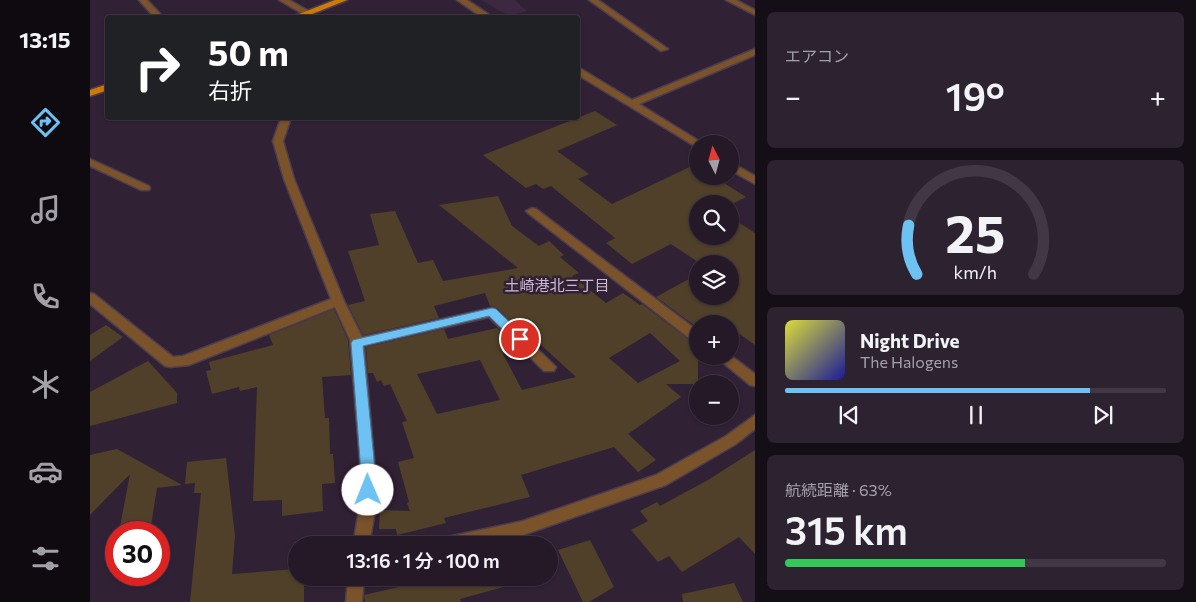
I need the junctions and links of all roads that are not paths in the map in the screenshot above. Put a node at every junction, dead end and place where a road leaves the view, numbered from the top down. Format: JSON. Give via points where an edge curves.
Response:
{"nodes":[{"id":1,"x":143,"y":0,"type":"edge"},
{"id":2,"x":283,"y":0,"type":"edge"},
{"id":3,"x":343,"y":0,"type":"edge"},
{"id":4,"x":461,"y":0,"type":"edge"},
{"id":5,"x":593,"y":0,"type":"edge"},
{"id":6,"x":730,"y":0,"type":"edge"},
{"id":7,"x":306,"y":13,"type":"junction"},
{"id":8,"x":755,"y":13,"type":"edge"},
{"id":9,"x":157,"y":15,"type":"edge"},
{"id":10,"x":301,"y":15,"type":"edge"},
{"id":11,"x":310,"y":15,"type":"edge"},
{"id":12,"x":485,"y":15,"type":"edge"},
{"id":13,"x":664,"y":49,"type":"dead end"},
{"id":14,"x":755,"y":52,"type":"edge"},
{"id":15,"x":580,"y":72,"type":"edge"},
{"id":16,"x":105,"y":88,"type":"edge"},
{"id":17,"x":90,"y":93,"type":"edge"},
{"id":18,"x":632,"y":104,"type":"junction"},
{"id":19,"x":285,"y":120,"type":"edge"},
{"id":20,"x":689,"y":139,"type":"edge"},
{"id":21,"x":90,"y":162,"type":"edge"},
{"id":22,"x":739,"y":171,"type":"edge"},
{"id":23,"x":755,"y":181,"type":"edge"},
{"id":24,"x":145,"y":188,"type":"dead end"},
{"id":25,"x":532,"y":211,"type":"dead end"},
{"id":26,"x":90,"y":297,"type":"edge"},
{"id":27,"x":338,"y":301,"type":"junction"},
{"id":28,"x":689,"y":331,"type":"edge"},
{"id":29,"x":357,"y":343,"type":"junction"},
{"id":30,"x":734,"y":365,"type":"edge"},
{"id":31,"x":549,"y":367,"type":"dead end"},
{"id":32,"x":755,"y":381,"type":"edge"},
{"id":33,"x":755,"y":421,"type":"edge"},
{"id":34,"x":363,"y":536,"type":"edge"},
{"id":35,"x":485,"y":536,"type":"edge"},
{"id":36,"x":355,"y":586,"type":"edge"},
{"id":37,"x":354,"y":602,"type":"edge"}],
"edges":[{"from":1,"to":9,"type":"street"},
{"from":2,"to":7,"type":"street"},
{"from":3,"to":7,"type":"main road"},
{"from":4,"to":12,"type":"street"},
{"from":5,"to":13,"type":"street"},
{"from":6,"to":8,"type":"street"},
{"from":7,"to":10,"type":"main road"},
{"from":7,"to":11,"type":"street"},
{"from":14,"to":18,"type":"street"},
{"from":15,"to":18,"type":"street"},
{"from":16,"to":17,"type":"main road"},
{"from":18,"to":20,"type":"street"},
{"from":19,"to":27,"type":"street","via":[[278,141],[289,179]]},
{"from":21,"to":24,"type":"street"},
{"from":22,"to":23,"type":"street"},
{"from":25,"to":28,"type":"street"},
{"from":26,"to":27,"type":"street","via":[[170,362],[184,361]]},
{"from":27,"to":29,"type":"street"},
{"from":29,"to":31,"type":"street","via":[[492,312]]},
{"from":29,"to":34,"type":"street","via":[[367,460],[368,505]]},
{"from":30,"to":32,"type":"street"},
{"from":33,"to":35,"type":"street","via":[[731,440],[661,480],[523,528]]},
{"from":36,"to":37,"type":"street"}]}
